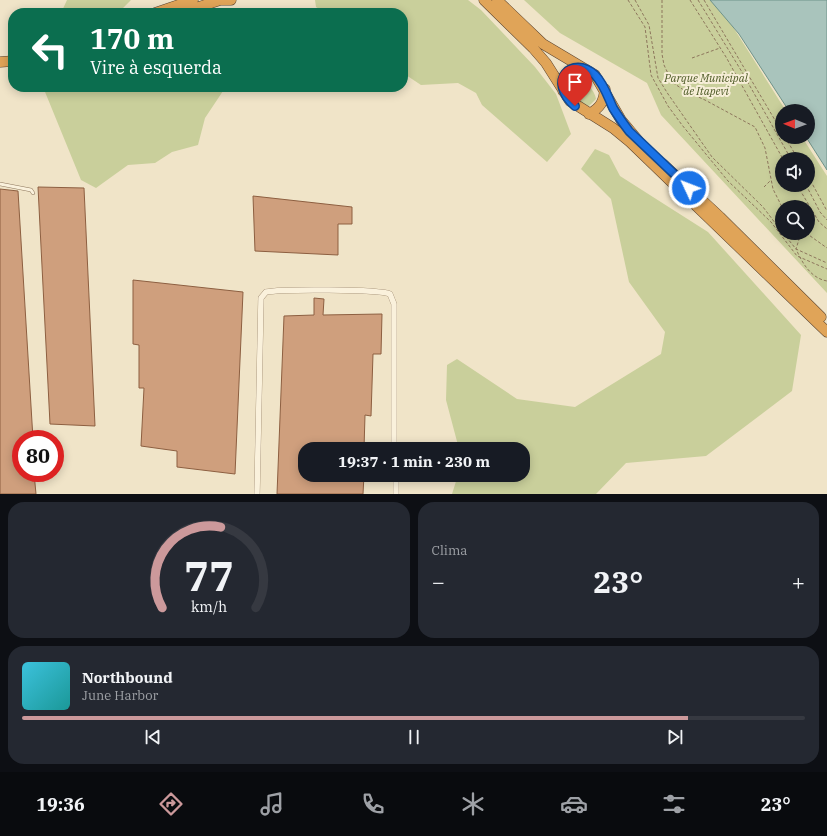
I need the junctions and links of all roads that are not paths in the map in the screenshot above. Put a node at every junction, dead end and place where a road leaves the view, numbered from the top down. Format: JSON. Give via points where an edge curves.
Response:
{"nodes":[{"id":1,"x":193,"y":0,"type":"edge"},
{"id":2,"x":219,"y":0,"type":"edge"},
{"id":3,"x":232,"y":0,"type":"edge"},
{"id":4,"x":484,"y":0,"type":"edge"},
{"id":5,"x":497,"y":0,"type":"edge"},
{"id":6,"x":170,"y":8,"type":"edge"},
{"id":7,"x":196,"y":8,"type":"edge"},
{"id":8,"x":581,"y":67,"type":"junction"},
{"id":9,"x":605,"y":89,"type":"junction"},
{"id":10,"x":563,"y":93,"type":"junction"},
{"id":11,"x":589,"y":114,"type":"junction"},
{"id":12,"x":0,"y":184,"type":"edge"},
{"id":13,"x":33,"y":193,"type":"dead end"},
{"id":14,"x":827,"y":323,"type":"edge"},
{"id":15,"x":827,"y":332,"type":"edge"},
{"id":16,"x":394,"y":442,"type":"edge"},
{"id":17,"x":396,"y":482,"type":"edge"},
{"id":18,"x":257,"y":494,"type":"edge"},
{"id":19,"x":396,"y":494,"type":"edge"}],
"edges":[{"from":1,"to":6,"type":"highway"},
{"from":2,"to":3,"type":"highway"},
{"from":2,"to":7,"type":"highway"},
{"from":4,"to":10,"type":"highway","via":[[546,63]]},
{"from":5,"to":8,"type":"highway","via":[[536,38]]},
{"from":8,"to":9,"type":"highway","via":[[595,75]]},
{"from":8,"to":10,"type":"highway","via":[[571,69],[563,77]]},
{"from":9,"to":11,"type":"highway","via":[[604,100],[596,111]]},
{"from":9,"to":14,"type":"highway","via":[[621,120],[637,139]]},
{"from":10,"to":11,"type":"highway","via":[[575,106]]},
{"from":11,"to":15,"type":"highway","via":[[630,142]]},
{"from":12,"to":13,"type":"lane","via":[[26,188]]},
{"from":16,"to":18,"type":"street","via":[[394,304],[390,294],[266,292],[261,298]]},
{"from":17,"to":19,"type":"street"}]}
